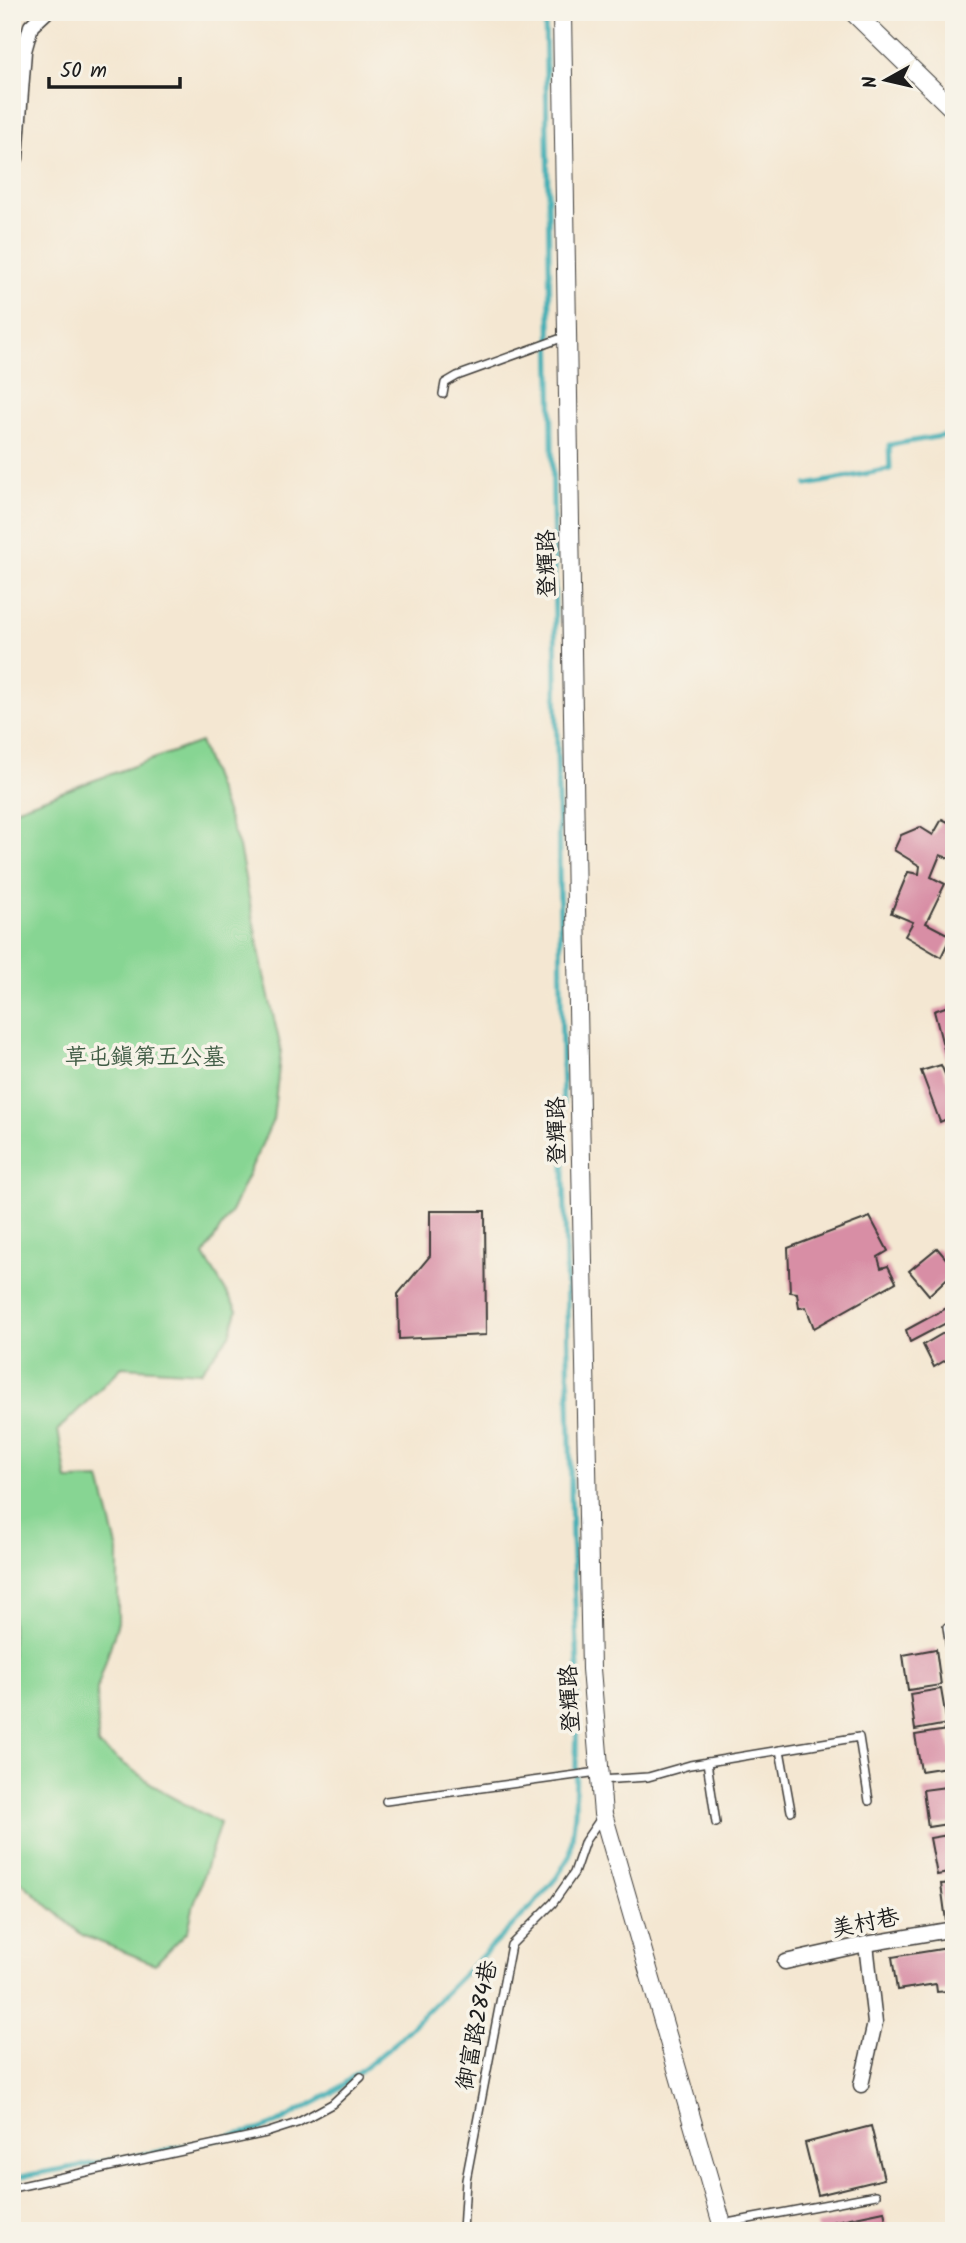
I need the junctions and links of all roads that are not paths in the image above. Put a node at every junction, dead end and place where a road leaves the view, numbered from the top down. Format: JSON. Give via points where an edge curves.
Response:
{"nodes":[{"id":1,"x":46,"y":12,"type":"edge"},
{"id":2,"x":562,"y":12,"type":"edge"},
{"id":3,"x":853,"y":12,"type":"edge"},
{"id":4,"x":954,"y":110,"type":"edge"},
{"id":5,"x":12,"y":166,"type":"edge"},
{"id":6,"x":567,"y":336,"type":"junction"},
{"id":7,"x":443,"y":394,"type":"dead end"},
{"id":8,"x":947,"y":1627,"type":"dead end"},
{"id":9,"x":954,"y":1675,"type":"edge"},
{"id":10,"x":780,"y":1750,"type":"junction"},
{"id":11,"x":707,"y":1762,"type":"junction"},
{"id":12,"x":599,"y":1776,"type":"junction"},
{"id":13,"x":386,"y":1801,"type":"dead end"},
{"id":14,"x":869,"y":1801,"type":"dead end"},
{"id":15,"x":790,"y":1811,"type":"dead end"},
{"id":16,"x":603,"y":1814,"type":"junction"},
{"id":17,"x":716,"y":1822,"type":"dead end"},
{"id":18,"x":954,"y":1929,"type":"edge"},
{"id":19,"x":866,"y":1944,"type":"junction"},
{"id":20,"x":785,"y":1962,"type":"dead end"},
{"id":21,"x":361,"y":2077,"type":"dead end"},
{"id":22,"x":861,"y":2085,"type":"dead end"},
{"id":23,"x":12,"y":2188,"type":"edge"},
{"id":24,"x":876,"y":2195,"type":"dead end"},
{"id":25,"x":723,"y":2227,"type":"edge"},
{"id":26,"x":463,"y":2231,"type":"edge"}],
"edges":[{"from":1,"to":5,"type":"street","via":[[31,26],[24,51]]},
{"from":2,"to":6,"type":"street","name":"登輝路"},
{"from":3,"to":4,"type":"street"},
{"from":6,"to":7,"type":"lane","via":[[457,376],[445,383]]},
{"from":6,"to":12,"type":"street","name":"登輝路","via":[[591,1656]]},
{"from":8,"to":9,"type":"lane"},
{"from":10,"to":11,"type":"lane"},
{"from":10,"to":14,"type":"lane","via":[[859,1737]]},
{"from":10,"to":15,"type":"lane"},
{"from":11,"to":12,"type":"lane","via":[[648,1777]]},
{"from":11,"to":17,"type":"lane"},
{"from":12,"to":13,"type":"lane"},
{"from":12,"to":16,"type":"street","name":"登輝路"},
{"from":16,"to":25,"type":"street","name":"登輝路"},
{"from":16,"to":26,"type":"lane","name":"御富路284巷","via":[[553,1903],[511,1945],[466,2180]]},
{"from":18,"to":19,"type":"street","name":"美村巷"},
{"from":19,"to":20,"type":"street","name":"美村巷"},
{"from":19,"to":22,"type":"street","via":[[875,2023]]},
{"from":21,"to":23,"type":"lane","via":[[332,2105],[266,2133]]},
{"from":24,"to":25,"type":"lane"}]}
